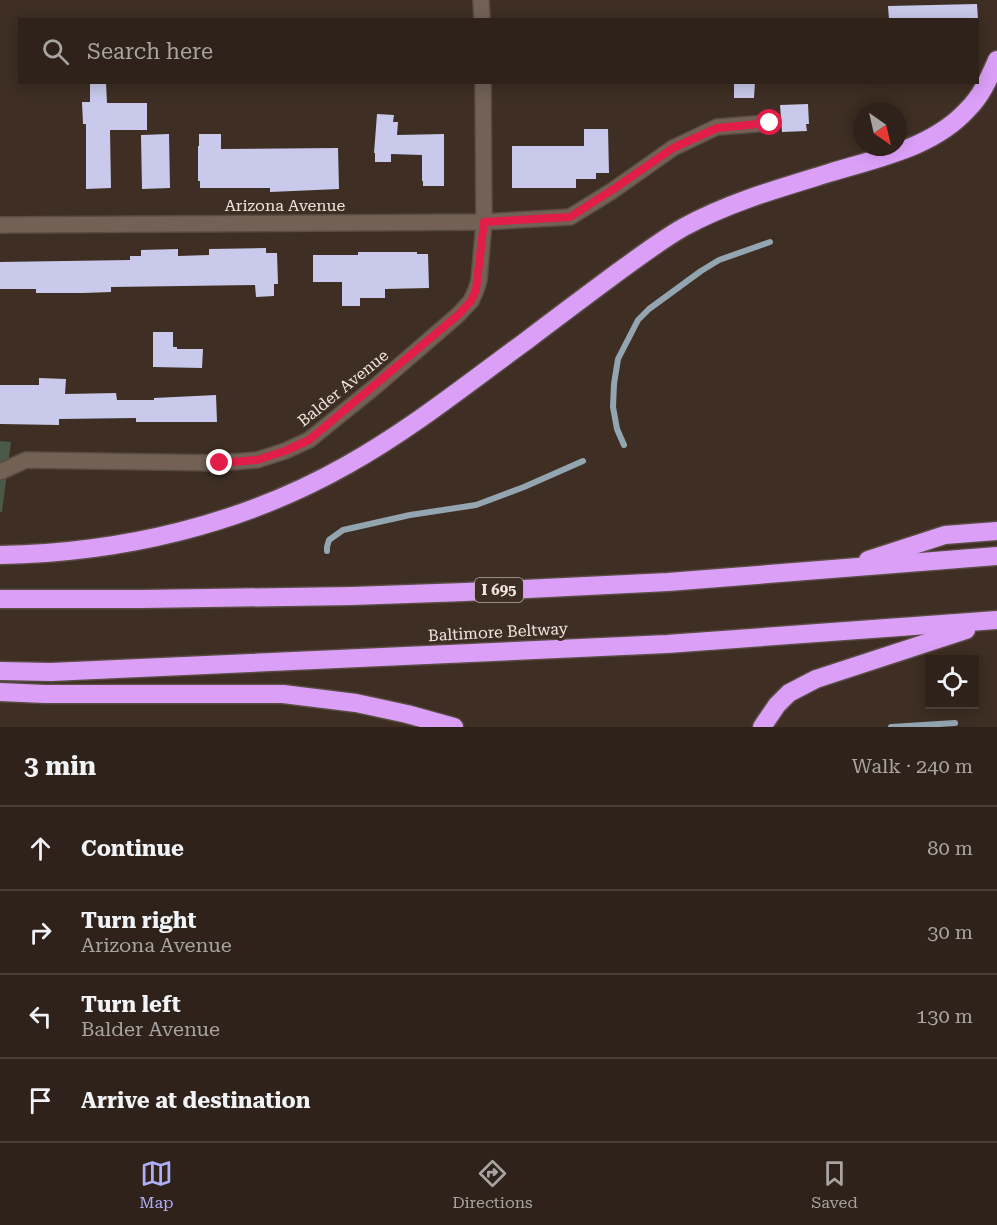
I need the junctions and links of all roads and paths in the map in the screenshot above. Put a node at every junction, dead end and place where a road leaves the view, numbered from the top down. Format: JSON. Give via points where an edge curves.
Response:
{"nodes":[{"id":1,"x":481,"y":0,"type":"edge"},
{"id":2,"x":482,"y":18,"type":"edge"},
{"id":3,"x":997,"y":60,"type":"edge"},
{"id":4,"x":483,"y":84,"type":"edge"},
{"id":5,"x":770,"y":123,"type":"dead end"},
{"id":6,"x":484,"y":222,"type":"junction"},
{"id":7,"x":0,"y":225,"type":"edge"},
{"id":8,"x":0,"y":472,"type":"edge"},
{"id":9,"x":997,"y":531,"type":"edge"},
{"id":10,"x":0,"y":555,"type":"edge"},
{"id":11,"x":997,"y":556,"type":"edge"},
{"id":12,"x":840,"y":569,"type":"junction"},
{"id":13,"x":0,"y":598,"type":"edge"},
{"id":14,"x":995,"y":621,"type":"edge"},
{"id":15,"x":0,"y":671,"type":"edge"},
{"id":16,"x":0,"y":692,"type":"edge"},
{"id":17,"x":454,"y":727,"type":"edge"},
{"id":18,"x":762,"y":727,"type":"edge"}],
"edges":[{"from":1,"to":2,"type":"street"},
{"from":3,"to":10,"type":"highway","via":[[984,89],[968,111],[944,130],[916,146],[764,192],[681,229],[406,428],[301,489],[196,527],[116,546]]},
{"from":4,"to":6,"type":"street","name":"Balder Avenue"},
{"from":5,"to":6,"type":"street","name":"Arizona Avenue","via":[[717,128],[673,148],[570,217]]},
{"from":6,"to":7,"type":"street","name":"Arizona Avenue"},
{"from":6,"to":8,"type":"street","name":"Balder Avenue","via":[[478,280],[471,301],[309,440],[257,460],[26,460]]},
{"from":9,"to":12,"type":"highway","via":[[945,535]]},
{"from":11,"to":12,"type":"highway","number":"I 695"},
{"from":12,"to":13,"type":"highway","number":"I 695","via":[[668,582],[363,596]]},
{"from":14,"to":15,"type":"highway","name":"Baltimore Beltway","via":[[667,644]]},
{"from":14,"to":18,"type":"highway","via":[[816,679],[789,693]]},
{"from":16,"to":17,"type":"highway","via":[[283,694],[356,703]]}]}
